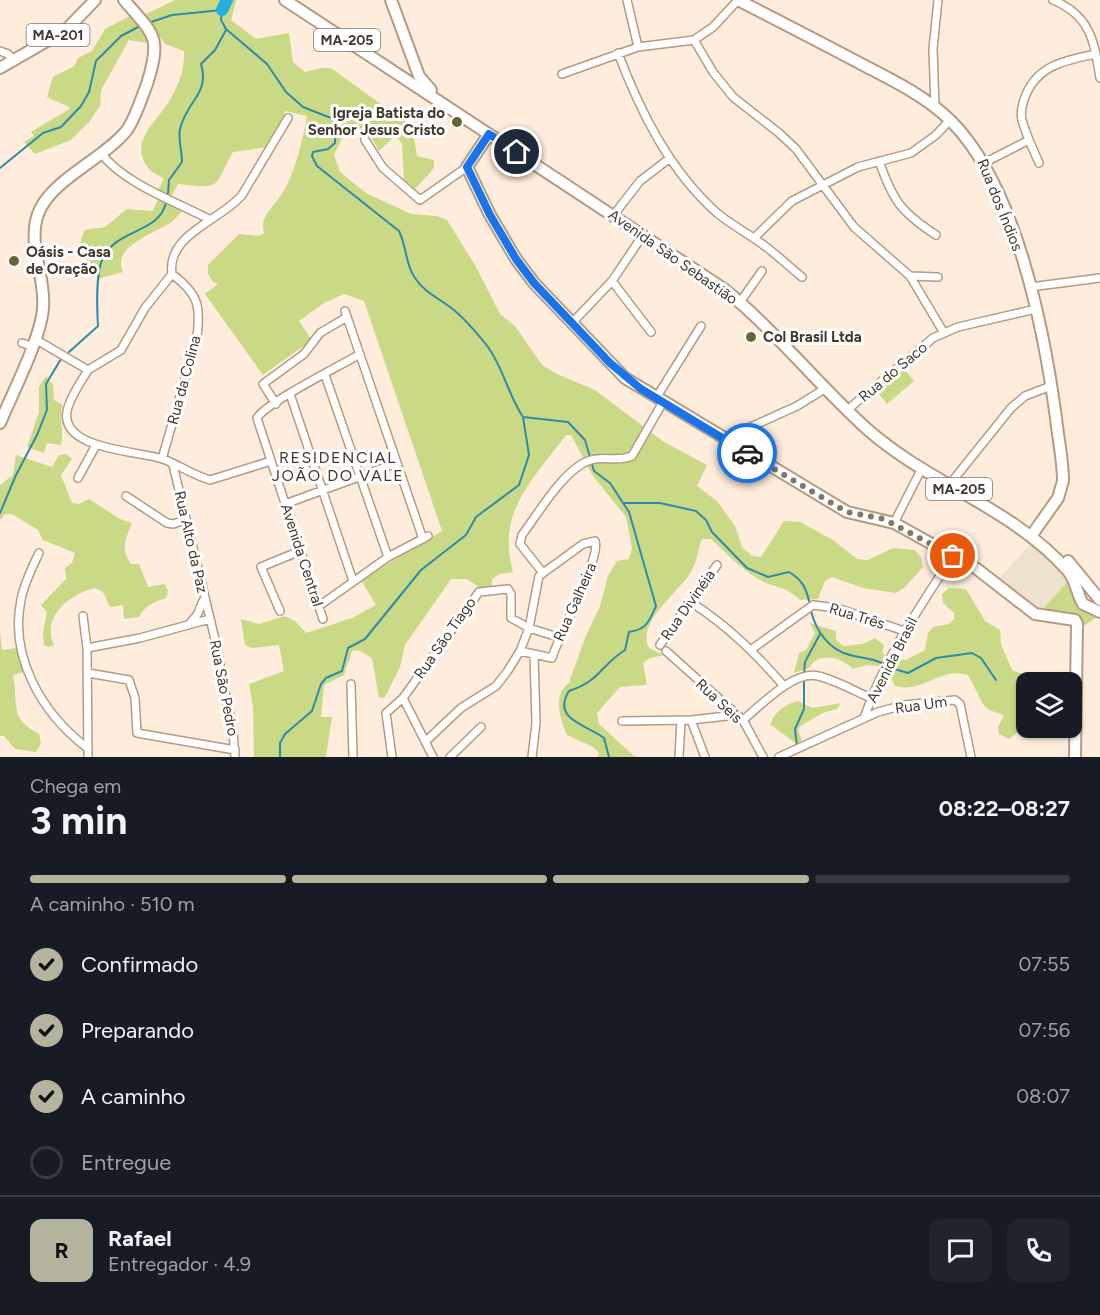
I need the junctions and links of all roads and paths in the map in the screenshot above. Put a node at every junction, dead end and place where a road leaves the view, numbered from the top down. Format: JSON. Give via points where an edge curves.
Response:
{"nodes":[{"id":1,"x":95,"y":0,"type":"edge"},
{"id":2,"x":124,"y":0,"type":"edge"},
{"id":3,"x":285,"y":0,"type":"edge"},
{"id":4,"x":391,"y":0,"type":"edge"},
{"id":5,"x":627,"y":0,"type":"edge"},
{"id":6,"x":738,"y":0,"type":"edge"},
{"id":7,"x":938,"y":0,"type":"edge"},
{"id":8,"x":1053,"y":0,"type":"edge"},
{"id":9,"x":299,"y":4,"type":"edge"},
{"id":10,"x":694,"y":40,"type":"junction"},
{"id":11,"x":1097,"y":42,"type":"edge"},
{"id":12,"x":638,"y":47,"type":"junction"},
{"id":13,"x":0,"y":51,"type":"edge"},
{"id":14,"x":618,"y":53,"type":"junction"},
{"id":15,"x":1096,"y":54,"type":"junction"},
{"id":16,"x":412,"y":60,"type":"junction"},
{"id":17,"x":14,"y":61,"type":"junction"},
{"id":18,"x":0,"y":68,"type":"edge"},
{"id":19,"x":394,"y":71,"type":"junction"},
{"id":20,"x":562,"y":74,"type":"dead end"},
{"id":21,"x":1100,"y":78,"type":"edge"},
{"id":22,"x":934,"y":107,"type":"junction"},
{"id":23,"x":288,"y":117,"type":"dead end"},
{"id":24,"x":950,"y":120,"type":"junction"},
{"id":25,"x":489,"y":134,"type":"junction"},
{"id":26,"x":1029,"y":140,"type":"junction"},
{"id":27,"x":365,"y":141,"type":"dead end"},
{"id":28,"x":101,"y":153,"type":"junction"},
{"id":29,"x":670,"y":158,"type":"junction"},
{"id":30,"x":879,"y":161,"type":"junction"},
{"id":31,"x":984,"y":163,"type":"junction"},
{"id":32,"x":1039,"y":163,"type":"dead end"},
{"id":33,"x":467,"y":167,"type":"junction"},
{"id":34,"x":820,"y":185,"type":"junction"},
{"id":35,"x":616,"y":212,"type":"junction"},
{"id":36,"x":209,"y":219,"type":"junction"},
{"id":37,"x":643,"y":235,"type":"junction"},
{"id":38,"x":936,"y":235,"type":"dead end"},
{"id":39,"x":754,"y":238,"type":"junction"},
{"id":40,"x":762,"y":271,"type":"dead end"},
{"id":41,"x":172,"y":274,"type":"junction"},
{"id":42,"x":910,"y":276,"type":"junction"},
{"id":43,"x":801,"y":277,"type":"dead end"},
{"id":44,"x":938,"y":277,"type":"dead end"},
{"id":45,"x":1100,"y":278,"type":"edge"},
{"id":46,"x":612,"y":281,"type":"junction"},
{"id":47,"x":1030,"y":287,"type":"junction"},
{"id":48,"x":743,"y":298,"type":"junction"},
{"id":49,"x":1036,"y":309,"type":"junction"},
{"id":50,"x":572,"y":323,"type":"junction"},
{"id":51,"x":700,"y":326,"type":"dead end"},
{"id":52,"x":651,"y":332,"type":"dead end"},
{"id":53,"x":944,"y":333,"type":"junction"},
{"id":54,"x":30,"y":343,"type":"junction"},
{"id":55,"x":360,"y":354,"type":"junction"},
{"id":56,"x":88,"y":370,"type":"junction"},
{"id":57,"x":325,"y":375,"type":"junction"},
{"id":58,"x":1052,"y":386,"type":"junction"},
{"id":59,"x":826,"y":388,"type":"junction"},
{"id":60,"x":291,"y":394,"type":"junction"},
{"id":61,"x":660,"y":400,"type":"junction"},
{"id":62,"x":276,"y":404,"type":"junction"},
{"id":63,"x":852,"y":406,"type":"junction"},
{"id":64,"x":0,"y":423,"type":"edge"},
{"id":65,"x":723,"y":439,"type":"junction"},
{"id":66,"x":96,"y":445,"type":"junction"},
{"id":67,"x":162,"y":459,"type":"junction"},
{"id":68,"x":271,"y":461,"type":"junction"},
{"id":69,"x":397,"y":463,"type":"junction"},
{"id":70,"x":173,"y":465,"type":"junction"},
{"id":71,"x":922,"y":468,"type":"junction"},
{"id":72,"x":359,"y":477,"type":"junction"},
{"id":73,"x":78,"y":478,"type":"dead end"},
{"id":74,"x":954,"y":479,"type":"junction"},
{"id":75,"x":322,"y":490,"type":"junction"},
{"id":76,"x":126,"y":496,"type":"dead end"},
{"id":77,"x":285,"y":504,"type":"junction"},
{"id":78,"x":185,"y":520,"type":"junction"},
{"id":79,"x":894,"y":524,"type":"junction"},
{"id":80,"x":1034,"y":532,"type":"junction"},
{"id":81,"x":300,"y":550,"type":"junction"},
{"id":82,"x":39,"y":552,"type":"dead end"},
{"id":83,"x":953,"y":556,"type":"junction"},
{"id":84,"x":388,"y":557,"type":"junction"},
{"id":85,"x":717,"y":565,"type":"dead end"},
{"id":86,"x":543,"y":573,"type":"junction"},
{"id":87,"x":353,"y":580,"type":"junction"},
{"id":88,"x":1096,"y":596,"type":"edge"},
{"id":89,"x":692,"y":603,"type":"junction"},
{"id":90,"x":1084,"y":603,"type":"junction"},
{"id":91,"x":319,"y":606,"type":"junction"},
{"id":92,"x":204,"y":611,"type":"junction"},
{"id":93,"x":280,"y":611,"type":"dead end"},
{"id":94,"x":1100,"y":612,"type":"edge"},
{"id":95,"x":84,"y":616,"type":"dead end"},
{"id":96,"x":210,"y":619,"type":"junction"},
{"id":97,"x":323,"y":619,"type":"dead end"},
{"id":98,"x":189,"y":624,"type":"junction"},
{"id":99,"x":529,"y":628,"type":"junction"},
{"id":100,"x":904,"y":631,"type":"junction"},
{"id":101,"x":558,"y":637,"type":"junction"},
{"id":102,"x":660,"y":645,"type":"dead end"},
{"id":103,"x":87,"y":648,"type":"junction"},
{"id":104,"x":752,"y":649,"type":"junction"},
{"id":105,"x":520,"y":651,"type":"junction"},
{"id":106,"x":666,"y":651,"type":"dead end"},
{"id":107,"x":534,"y":656,"type":"junction"},
{"id":108,"x":88,"y":673,"type":"junction"},
{"id":109,"x":351,"y":684,"type":"dead end"},
{"id":110,"x":784,"y":686,"type":"junction"},
{"id":111,"x":403,"y":698,"type":"junction"},
{"id":112,"x":871,"y":698,"type":"junction"},
{"id":113,"x":740,"y":718,"type":"junction"},
{"id":114,"x":864,"y":718,"type":"junction"},
{"id":115,"x":681,"y":720,"type":"junction"},
{"id":116,"x":691,"y":720,"type":"junction"},
{"id":117,"x":622,"y":721,"type":"dead end"},
{"id":118,"x":481,"y":727,"type":"dead end"},
{"id":119,"x":426,"y":741,"type":"junction"},
{"id":120,"x":87,"y":747,"type":"junction"},
{"id":121,"x":235,"y":754,"type":"edge"},
{"id":122,"x":792,"y":755,"type":"edge"},
{"id":123,"x":88,"y":757,"type":"edge"},
{"id":124,"x":353,"y":757,"type":"edge"},
{"id":125,"x":392,"y":757,"type":"edge"},
{"id":126,"x":433,"y":757,"type":"edge"},
{"id":127,"x":450,"y":757,"type":"edge"},
{"id":128,"x":532,"y":757,"type":"edge"},
{"id":129,"x":679,"y":757,"type":"edge"},
{"id":130,"x":705,"y":757,"type":"edge"},
{"id":131,"x":763,"y":757,"type":"edge"},
{"id":132,"x":779,"y":757,"type":"edge"},
{"id":133,"x":971,"y":757,"type":"edge"},
{"id":134,"x":1075,"y":757,"type":"edge"}],
"edges":[{"from":1,"to":17,"type":"main road","number":"MA-201","via":[[66,30]]},
{"from":2,"to":28,"type":"main road","via":[[146,24],[155,52],[128,128]]},
{"from":3,"to":9,"type":"main road","name":"Avenida São Sebastião","number":"MA-205"},
{"from":4,"to":16,"type":"main road"},
{"from":5,"to":12,"type":"street"},
{"from":6,"to":10,"type":"street","via":[[713,27]]},
{"from":6,"to":22,"type":"main road","name":"Rua dos Índios"},
{"from":7,"to":22,"type":"street","via":[[933,49]]},
{"from":8,"to":11,"type":"street","via":[[1084,22]]},
{"from":9,"to":19,"type":"main road","name":"Avenida São Sebastião","number":"MA-205"},
{"from":10,"to":12,"type":"street"},
{"from":10,"to":34,"type":"street","via":[[728,91],[788,141]]},
{"from":11,"to":15,"type":"street"},
{"from":12,"to":14,"type":"street"},
{"from":13,"to":17,"type":"street"},
{"from":14,"to":20,"type":"street"},
{"from":14,"to":29,"type":"street","via":[[638,103]]},
{"from":15,"to":21,"type":"street"},
{"from":15,"to":26,"type":"street","via":[[1057,64],[1036,76],[1022,107],[1021,118]]},
{"from":16,"to":19,"type":"main road","via":[[408,70]]},
{"from":16,"to":35,"type":"main road","name":"Avenida São Sebastião","number":"MA-205","via":[[427,87]]},
{"from":17,"to":18,"type":"main road","number":"MA-201"},
{"from":19,"to":25,"type":"main road","name":"Avenida São Sebastião","number":"MA-205"},
{"from":22,"to":24,"type":"main road","name":"Rua dos Índios"},
{"from":23,"to":36,"type":"street","via":[[242,195],[232,206]]},
{"from":24,"to":30,"type":"street","via":[[911,153]]},
{"from":24,"to":31,"type":"main road","name":"Rua dos Índios"},
{"from":25,"to":33,"type":"main road"},
{"from":25,"to":37,"type":"main road","name":"Avenida São Sebastião","number":"MA-205"},
{"from":26,"to":31,"type":"street"},
{"from":26,"to":32,"type":"street"},
{"from":27,"to":33,"type":"street","via":[[383,168],[420,200]]},
{"from":28,"to":36,"type":"street","via":[[131,179]]},
{"from":28,"to":54,"type":"main road","via":[[52,193],[39,210],[34,241],[43,310]]},
{"from":29,"to":35,"type":"street","via":[[640,181]]},
{"from":29,"to":39,"type":"street","via":[[706,203]]},
{"from":30,"to":34,"type":"street"},
{"from":30,"to":38,"type":"street","via":[[906,214]]},
{"from":31,"to":47,"type":"main road","name":"Rua dos Índios","via":[[1014,235]]},
{"from":33,"to":50,"type":"main road","via":[[516,259]]},
{"from":34,"to":39,"type":"street","via":[[782,209]]},
{"from":34,"to":42,"type":"street","via":[[854,227]]},
{"from":35,"to":48,"type":"main road","name":"Avenida São Sebastião","number":"MA-205"},
{"from":36,"to":41,"type":"street","via":[[178,249],[170,266]]},
{"from":37,"to":46,"type":"street"},
{"from":37,"to":59,"type":"main road","name":"Avenida São Sebastião","number":"MA-205","via":[[738,301]]},
{"from":39,"to":43,"type":"street"},
{"from":40,"to":48,"type":"street"},
{"from":41,"to":56,"type":"street","via":[[121,350]]},
{"from":41,"to":67,"type":"street","name":"Rua da Colina","via":[[195,298],[199,318]]},
{"from":42,"to":44,"type":"street"},
{"from":42,"to":53,"type":"street"},
{"from":45,"to":47,"type":"street"},
{"from":46,"to":50,"type":"street"},
{"from":46,"to":52,"type":"street"},
{"from":47,"to":49,"type":"main road","name":"Rua dos Índios"},
{"from":48,"to":63,"type":"main road","name":"Avenida São Sebastião","number":"MA-205"},
{"from":49,"to":53,"type":"street","name":"Rua do Saco"},
{"from":49,"to":58,"type":"main road","name":"Rua dos Índios"},
{"from":50,"to":61,"type":"main road","via":[[625,378]]},
{"from":51,"to":61,"type":"street"},
{"from":53,"to":63,"type":"street","name":"Rua do Saco","via":[[907,358]]},
{"from":54,"to":56,"type":"street"},
{"from":54,"to":64,"type":"main road"},
{"from":55,"to":57,"type":"street"},
{"from":55,"to":62,"type":"street","via":[[346,314],[320,333],[304,354],[263,384]]},
{"from":55,"to":69,"type":"street"},
{"from":56,"to":66,"type":"street","name":"Rua Alto da Paz","via":[[66,418],[76,434]]},
{"from":57,"to":60,"type":"street"},
{"from":57,"to":72,"type":"street"},
{"from":58,"to":74,"type":"street","via":[[1025,396],[1011,408]]},
{"from":58,"to":80,"type":"main road","name":"Rua dos Índios","via":[[1063,485]]},
{"from":59,"to":65,"type":"street","via":[[797,406]]},
{"from":59,"to":71,"type":"main road","name":"Avenida São Sebastião","number":"MA-205","via":[[867,429]]},
{"from":60,"to":62,"type":"street"},
{"from":60,"to":75,"type":"street"},
{"from":61,"to":65,"type":"main road"},
{"from":61,"to":86,"type":"street","via":[[632,456],[590,460],[567,476],[520,539],[521,546]]},
{"from":62,"to":68,"type":"street","name":"Avenida Central","via":[[258,416]]},
{"from":63,"to":74,"type":"main road","name":"Avenida São Sebastião","number":"MA-205","via":[[898,446]]},
{"from":65,"to":79,"type":"main road","via":[[847,512]]},
{"from":66,"to":67,"type":"street","name":"Rua Alto da Paz"},
{"from":66,"to":73,"type":"street"},
{"from":67,"to":70,"type":"street","name":"Rua Alto da Paz"},
{"from":68,"to":70,"type":"street","name":"Rua Alto da Paz","via":[[210,480]]},
{"from":68,"to":77,"type":"street","name":"Avenida Central"},
{"from":69,"to":72,"type":"street"},
{"from":69,"to":84,"type":"street","via":[[426,538]]},
{"from":70,"to":78,"type":"street","name":"Rua Alto da Paz"},
{"from":71,"to":79,"type":"street"},
{"from":71,"to":90,"type":"main road","name":"Avenida São Sebastião","number":"MA-205","via":[[1032,539],[1068,572]]},
{"from":72,"to":75,"type":"street"},
{"from":72,"to":84,"type":"street"},
{"from":74,"to":80,"type":"main road","name":"Avenida São Sebastião","number":"MA-205"},
{"from":75,"to":77,"type":"street"},
{"from":75,"to":87,"type":"street"},
{"from":76,"to":78,"type":"street","via":[[167,523]]},
{"from":77,"to":81,"type":"street","name":"Avenida Central"},
{"from":78,"to":92,"type":"street","name":"Rua Alto da Paz"},
{"from":79,"to":83,"type":"main road"},
{"from":80,"to":88,"type":"main road","name":"Avenida São Sebastião","number":"MA-205","via":[[1067,561]]},
{"from":81,"to":91,"type":"street","name":"Avenida Central"},
{"from":81,"to":93,"type":"street","via":[[261,567]]},
{"from":82,"to":120,"type":"street","via":[[20,602],[22,657],[50,710]]},
{"from":83,"to":100,"type":"street","name":"Avenida Brasil"},
{"from":83,"to":134,"type":"main road","via":[[977,569],[1035,614],[1075,620]]},
{"from":84,"to":87,"type":"street"},
{"from":85,"to":89,"type":"street","name":"Rua Divinéia"},
{"from":86,"to":99,"type":"street","via":[[536,584]]},
{"from":86,"to":101,"type":"street","name":"Rua Galheira","via":[[583,544],[591,540],[596,543],[595,556]]},
{"from":87,"to":91,"type":"street"},
{"from":88,"to":90,"type":"main road","via":[[1085,591]]},
{"from":89,"to":102,"type":"street","name":"Rua Divinéia"},
{"from":89,"to":104,"type":"street"},
{"from":90,"to":94,"type":"main road"},
{"from":91,"to":97,"type":"street","name":"Avenida Central"},
{"from":92,"to":96,"type":"street","name":"Rua Alto da Paz"},
{"from":92,"to":98,"type":"street"},
{"from":95,"to":103,"type":"street"},
{"from":96,"to":98,"type":"street"},
{"from":96,"to":121,"type":"street","name":"Rua São Pedro"},
{"from":98,"to":103,"type":"street"},
{"from":99,"to":101,"type":"street"},
{"from":99,"to":105,"type":"street"},
{"from":99,"to":111,"type":"street","name":"Rua São Tiago","via":[[509,617],[511,594],[505,589],[484,590],[475,595]]},
{"from":100,"to":104,"type":"street","name":"Rua Três","via":[[837,608],[813,605]]},
{"from":100,"to":112,"type":"street","name":"Avenida Brasil"},
{"from":101,"to":107,"type":"street","name":"Rua Galheira","via":[[552,658]]},
{"from":103,"to":108,"type":"street"},
{"from":104,"to":110,"type":"street"},
{"from":105,"to":107,"type":"street"},
{"from":105,"to":119,"type":"street","via":[[496,686],[461,708]]},
{"from":106,"to":113,"type":"street","name":"Rua Seis"},
{"from":107,"to":128,"type":"street","via":[[536,723]]},
{"from":108,"to":120,"type":"street"},
{"from":108,"to":121,"type":"street","via":[[129,680],[135,698],[137,734]]},
{"from":109,"to":124,"type":"street"},
{"from":110,"to":112,"type":"street","via":[[803,676],[818,676]]},
{"from":110,"to":113,"type":"street"},
{"from":111,"to":119,"type":"street"},
{"from":111,"to":125,"type":"street","name":"Rua São Tiago","via":[[388,709],[386,717]]},
{"from":112,"to":114,"type":"street","name":"Avenida Brasil"},
{"from":113,"to":116,"type":"street"},
{"from":113,"to":131,"type":"street","name":"Rua Seis"},
{"from":114,"to":122,"type":"street","name":"Avenida Brasil"},
{"from":114,"to":133,"type":"street","name":"Rua Um","via":[[904,705],[957,700]]},
{"from":115,"to":116,"type":"street"},
{"from":115,"to":117,"type":"street"},
{"from":115,"to":129,"type":"street"},
{"from":116,"to":130,"type":"street"},
{"from":118,"to":127,"type":"street"},
{"from":119,"to":126,"type":"street"},
{"from":120,"to":123,"type":"street"},
{"from":122,"to":132,"type":"street","name":"Avenida Brasil"}]}
